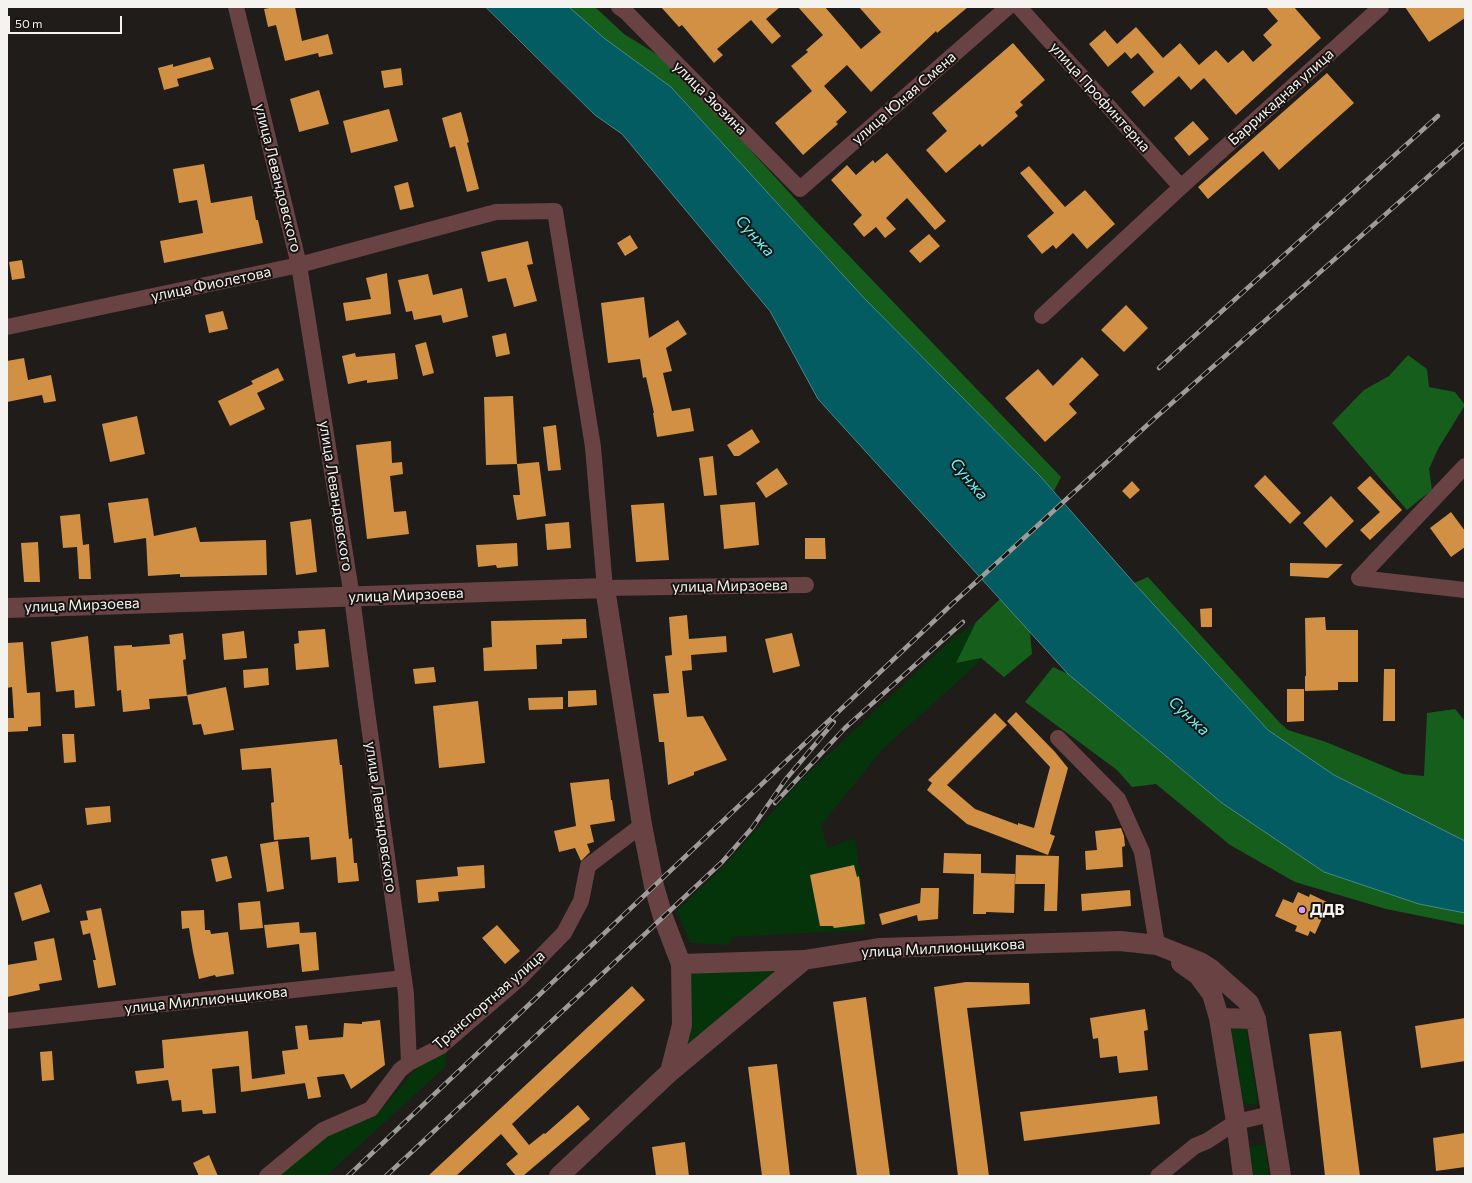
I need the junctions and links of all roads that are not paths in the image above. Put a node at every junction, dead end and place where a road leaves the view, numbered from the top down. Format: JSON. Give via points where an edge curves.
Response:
{"nodes":[{"id":1,"x":236,"y":7,"type":"edge"},
{"id":2,"x":619,"y":7,"type":"edge"},
{"id":3,"x":1008,"y":7,"type":"edge"},
{"id":4,"x":1019,"y":7,"type":"edge"},
{"id":5,"x":1381,"y":7,"type":"edge"},
{"id":6,"x":1181,"y":186,"type":"junction"},
{"id":7,"x":800,"y":189,"type":"joint"},
{"id":8,"x":299,"y":265,"type":"junction"},
{"id":9,"x":1042,"y":316,"type":"dead end"},
{"id":10,"x":7,"y":327,"type":"edge"},
{"id":11,"x":1465,"y":466,"type":"edge"},
{"id":12,"x":806,"y":585,"type":"dead end"},
{"id":13,"x":605,"y":588,"type":"junction"},
{"id":14,"x":1465,"y":590,"type":"edge"},
{"id":15,"x":352,"y":597,"type":"junction"},
{"id":16,"x":7,"y":608,"type":"edge"},
{"id":17,"x":1058,"y":738,"type":"dead end"},
{"id":18,"x":642,"y":825,"type":"junction"},
{"id":19,"x":1157,"y":945,"type":"junction"},
{"id":20,"x":804,"y":960,"type":"junction"},
{"id":21,"x":681,"y":964,"type":"junction"},
{"id":22,"x":404,"y":978,"type":"junction"},
{"id":23,"x":1219,"y":1018,"type":"junction"},
{"id":24,"x":1256,"y":1019,"type":"junction"},
{"id":25,"x":7,"y":1021,"type":"edge"},
{"id":26,"x":409,"y":1063,"type":"junction"},
{"id":27,"x":670,"y":1072,"type":"junction"},
{"id":28,"x":1271,"y":1114,"type":"junction"},
{"id":29,"x":1236,"y":1122,"type":"junction"},
{"id":30,"x":267,"y":1176,"type":"edge"},
{"id":31,"x":559,"y":1176,"type":"edge"},
{"id":32,"x":1158,"y":1176,"type":"edge"},
{"id":33,"x":1243,"y":1176,"type":"edge"},
{"id":34,"x":1281,"y":1176,"type":"edge"}],
"edges":[{"from":1,"to":8,"type":"street","name":"улица Левандовского"},
{"from":2,"to":7,"type":"street","name":"улица Зюзина"},
{"from":3,"to":7,"type":"street","name":"улица Юная Смена"},
{"from":4,"to":6,"type":"street","name":"улица Профинтерна"},
{"from":5,"to":6,"type":"street","name":"Баррикадная улица"},
{"from":6,"to":9,"type":"street","name":"Баррикадная улица"},
{"from":8,"to":10,"type":"street","name":"улица Фиолетова"},
{"from":8,"to":13,"type":"street","name":"улица Фиолетова","via":[[496,212],[555,211],[593,447]]},
{"from":8,"to":15,"type":"street","name":"улица Левандовского"},
{"from":11,"to":14,"type":"street","via":[[1359,578]]},
{"from":12,"to":13,"type":"street","name":"улица Мирзоева"},
{"from":13,"to":15,"type":"street","name":"улица Мирзоева"},
{"from":13,"to":18,"type":"street"},
{"from":15,"to":16,"type":"street","name":"улица Мирзоева"},
{"from":15,"to":22,"type":"street","name":"улица Левандовского"},
{"from":17,"to":19,"type":"street","via":[[1118,798],[1142,852]]},
{"from":18,"to":21,"type":"street","via":[[654,886]]},
{"from":18,"to":26,"type":"street","name":"Транспортная улица","via":[[588,866],[580,901],[564,933],[520,978],[440,1047]]},
{"from":19,"to":20,"type":"street","name":"улица Миллионщикова","via":[[1120,941],[879,948]]},
{"from":19,"to":23,"type":"street","via":[[1198,975],[1212,994]]},
{"from":19,"to":24,"type":"street","via":[[1200,962],[1211,970],[1250,1003]]},
{"from":20,"to":21,"type":"street","name":"улица Миллионщикова"},
{"from":20,"to":27,"type":"street"},
{"from":21,"to":27,"type":"street","via":[[682,1025]]},
{"from":22,"to":25,"type":"street","name":"улица Миллионщикова"},
{"from":22,"to":26,"type":"street","name":"улица Левандовского"},
{"from":23,"to":24,"type":"street"},
{"from":23,"to":29,"type":"street"},
{"from":24,"to":28,"type":"street"},
{"from":26,"to":30,"type":"street","name":"Транспортная улица","via":[[400,1070],[371,1109],[323,1130]]},
{"from":27,"to":31,"type":"street"},
{"from":28,"to":29,"type":"street"},
{"from":28,"to":34,"type":"street"},
{"from":29,"to":32,"type":"street","via":[[1196,1146]]},
{"from":29,"to":33,"type":"street"}]}
